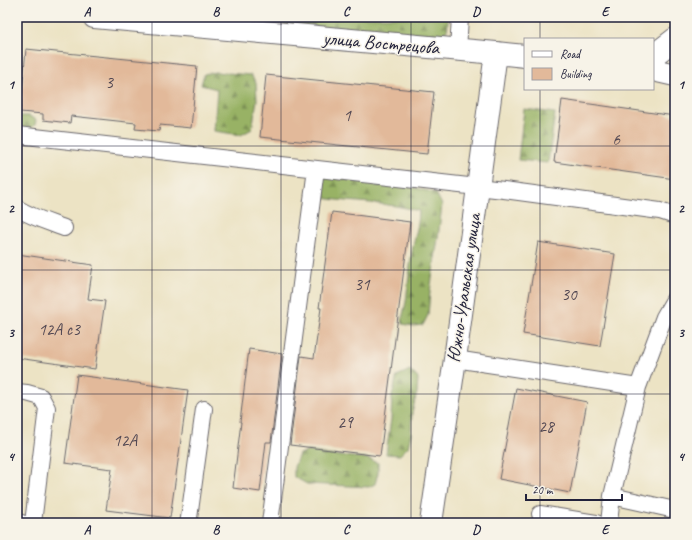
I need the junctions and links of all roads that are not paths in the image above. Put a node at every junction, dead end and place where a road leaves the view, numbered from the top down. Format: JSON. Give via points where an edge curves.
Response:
{"nodes":[{"id":1,"x":94,"y":17,"type":"edge"},
{"id":2,"x":460,"y":17,"type":"edge"},
{"id":3,"x":675,"y":39,"type":"edge"},
{"id":4,"x":458,"y":50,"type":"junction"},
{"id":5,"x":496,"y":53,"type":"junction"},
{"id":6,"x":654,"y":55,"type":"edge"},
{"id":7,"x":524,"y":56,"type":"edge"},
{"id":8,"x":654,"y":70,"type":"edge"},
{"id":9,"x":675,"y":75,"type":"edge"},
{"id":10,"x":17,"y":136,"type":"edge"},
{"id":11,"x":316,"y":169,"type":"junction"},
{"id":12,"x":478,"y":187,"type":"junction"},
{"id":13,"x":17,"y":208,"type":"edge"},
{"id":14,"x":675,"y":216,"type":"edge"},
{"id":15,"x":64,"y":228,"type":"dead end"},
{"id":16,"x":675,"y":298,"type":"edge"},
{"id":17,"x":670,"y":320,"type":"edge"},
{"id":18,"x":455,"y":359,"type":"junction"},
{"id":19,"x":638,"y":387,"type":"junction"},
{"id":20,"x":17,"y":392,"type":"edge"},
{"id":21,"x":204,"y":409,"type":"dead end"},
{"id":22,"x":612,"y":496,"type":"junction"},
{"id":23,"x":675,"y":510,"type":"edge"},
{"id":24,"x":540,"y":514,"type":"dead end"},
{"id":25,"x":17,"y":522,"type":"edge"},
{"id":26,"x":22,"y":523,"type":"edge"},
{"id":27,"x":33,"y":523,"type":"edge"},
{"id":28,"x":188,"y":523,"type":"edge"},
{"id":29,"x":270,"y":523,"type":"edge"},
{"id":30,"x":431,"y":523,"type":"edge"},
{"id":31,"x":596,"y":523,"type":"edge"},
{"id":32,"x":609,"y":523,"type":"edge"}],
"edges":[{"from":1,"to":4,"type":"main road","name":"улица Вострецова"},
{"from":2,"to":4,"type":"lane"},
{"from":3,"to":6,"type":"main road"},
{"from":4,"to":5,"type":"main road","name":"улица Вострецова"},
{"from":5,"to":7,"type":"main road","name":"улица Вострецова"},
{"from":5,"to":12,"type":"main road","name":"Южно-Уральская улица"},
{"from":8,"to":9,"type":"main road"},
{"from":10,"to":11,"type":"lane"},
{"from":11,"to":12,"type":"lane"},
{"from":11,"to":29,"type":"lane"},
{"from":12,"to":14,"type":"lane","via":[[660,211]]},
{"from":12,"to":18,"type":"main road","name":"Южно-Уральская улица"},
{"from":13,"to":15,"type":"lane"},
{"from":16,"to":17,"type":"lane"},
{"from":17,"to":19,"type":"lane"},
{"from":18,"to":19,"type":"lane"},
{"from":18,"to":30,"type":"main road","name":"Южно-Уральская улица"},
{"from":19,"to":22,"type":"lane"},
{"from":20,"to":27,"type":"lane","via":[[40,397],[47,408]]},
{"from":21,"to":28,"type":"lane"},
{"from":22,"to":23,"type":"lane"},
{"from":22,"to":32,"type":"lane"},
{"from":24,"to":31,"type":"lane"},
{"from":25,"to":26,"type":"lane"}]}
